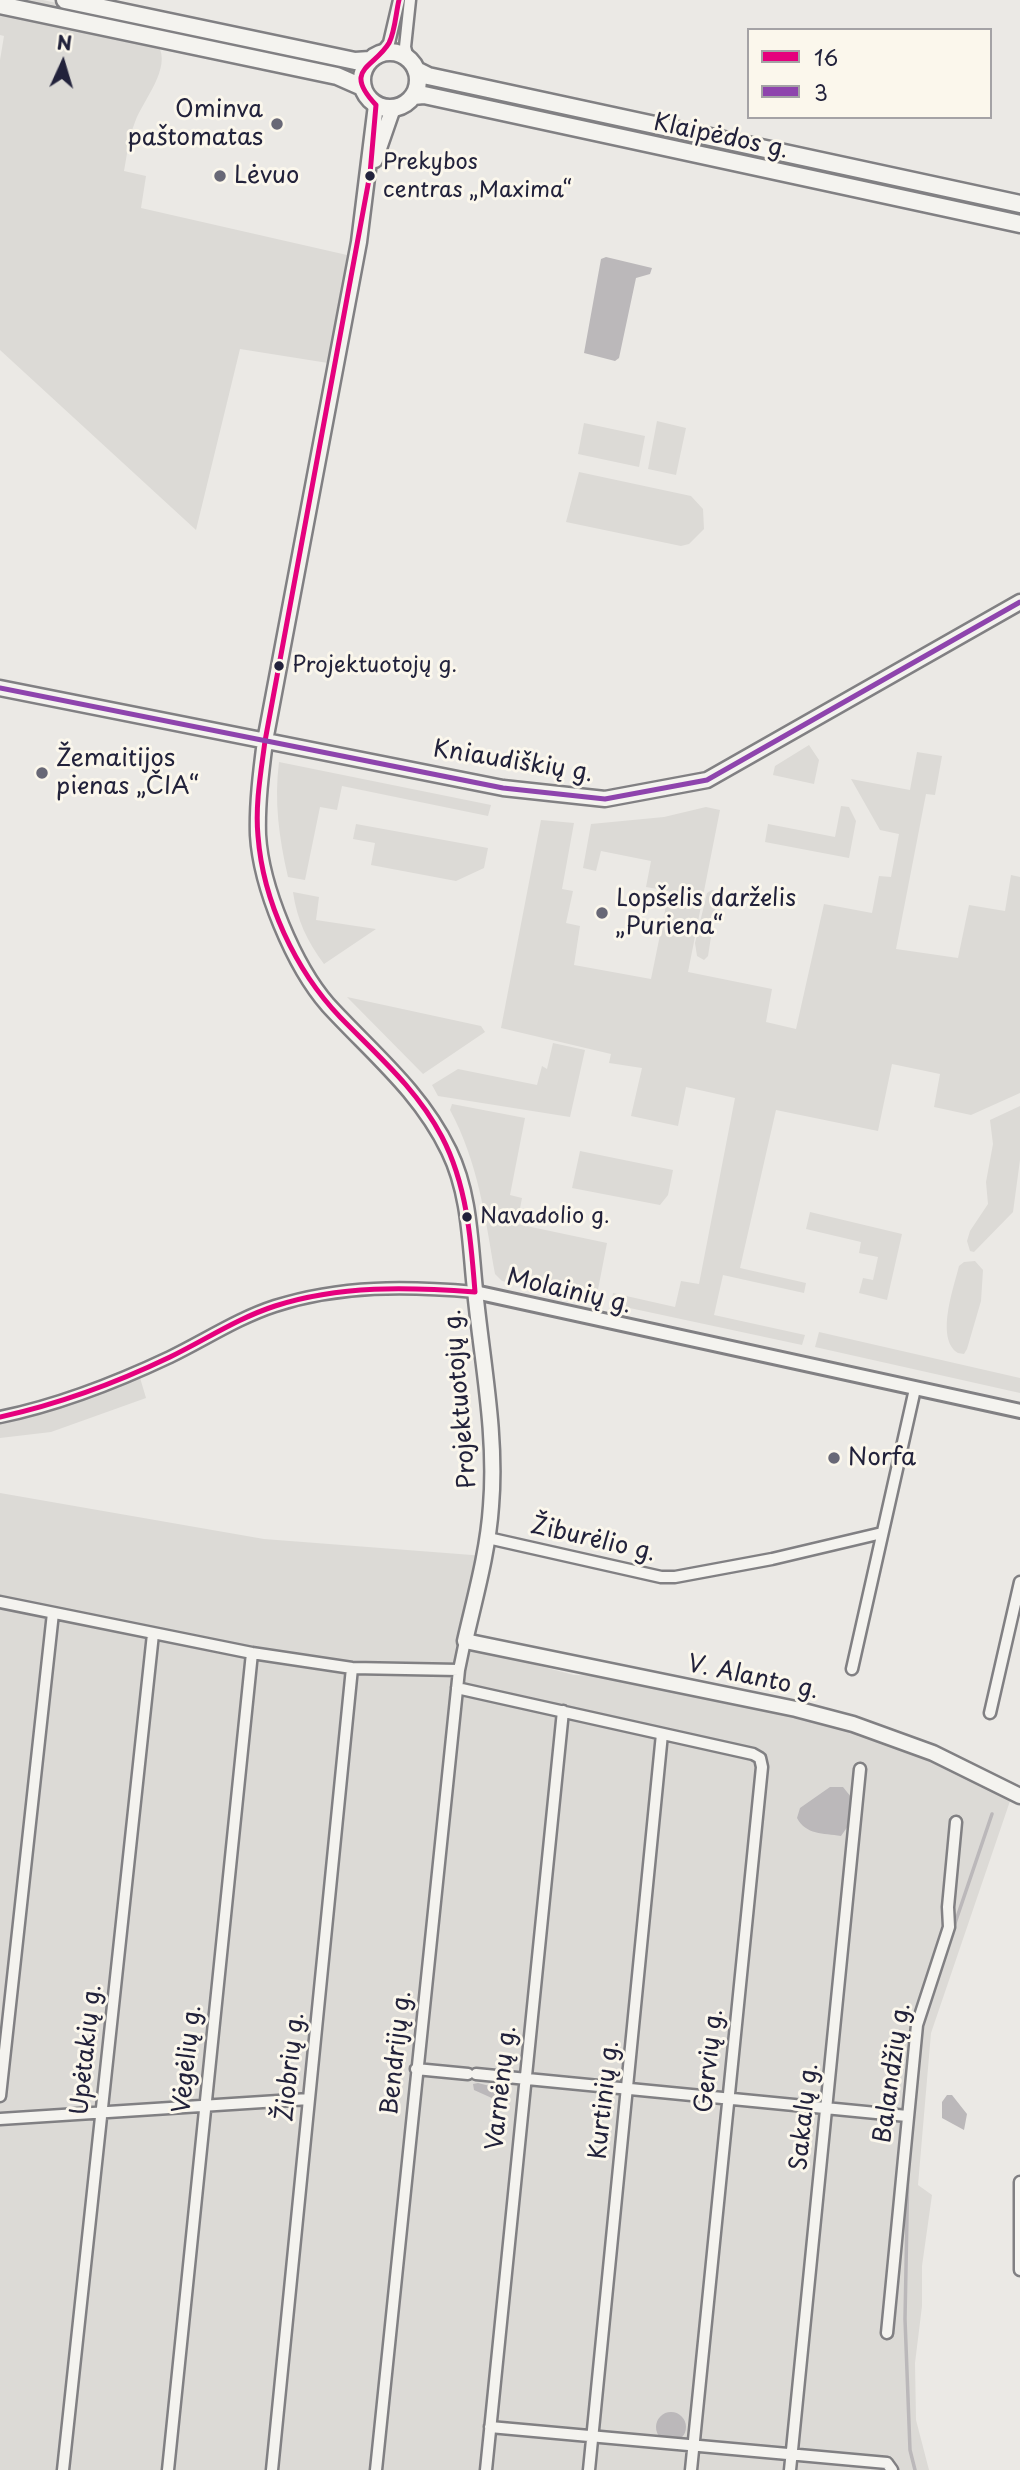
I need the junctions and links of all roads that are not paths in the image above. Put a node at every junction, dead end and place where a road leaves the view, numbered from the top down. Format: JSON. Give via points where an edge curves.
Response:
{"nodes":[{"id":1,"x":65,"y":0,"type":"edge"},
{"id":2,"x":399,"y":0,"type":"edge"},
{"id":3,"x":410,"y":0,"type":"edge"},
{"id":4,"x":0,"y":5,"type":"edge"},
{"id":5,"x":376,"y":56,"type":"junction"},
{"id":6,"x":412,"y":64,"type":"junction"},
{"id":7,"x":362,"y":87,"type":"junction"},
{"id":8,"x":413,"y":96,"type":"junction"},
{"id":9,"x":376,"y":105,"type":"junction"},
{"id":10,"x":393,"y":108,"type":"junction"},
{"id":11,"x":370,"y":174,"type":"junction"},
{"id":12,"x":1020,"y":204,"type":"edge"},
{"id":13,"x":1020,"y":224,"type":"edge"},
{"id":14,"x":1020,"y":602,"type":"edge"},
{"id":15,"x":0,"y":688,"type":"edge"},
{"id":16,"x":265,"y":741,"type":"junction"},
{"id":17,"x":475,"y":1292,"type":"junction"},
{"id":18,"x":915,"y":1388,"type":"junction"},
{"id":19,"x":1020,"y":1411,"type":"edge"},
{"id":20,"x":0,"y":1417,"type":"edge"},
{"id":21,"x":882,"y":1533,"type":"junction"},
{"id":22,"x":488,"y":1538,"type":"junction"},
{"id":23,"x":1020,"y":1582,"type":"edge"},
{"id":24,"x":0,"y":1602,"type":"edge"},
{"id":25,"x":53,"y":1612,"type":"junction"},
{"id":26,"x":153,"y":1634,"type":"junction"},
{"id":27,"x":465,"y":1641,"type":"junction"},
{"id":28,"x":252,"y":1654,"type":"junction"},
{"id":29,"x":352,"y":1668,"type":"junction"},
{"id":30,"x":852,"y":1669,"type":"dead end"},
{"id":31,"x":459,"y":1670,"type":"junction"},
{"id":32,"x":457,"y":1688,"type":"junction"},
{"id":33,"x":563,"y":1711,"type":"junction"},
{"id":34,"x":990,"y":1713,"type":"dead end"},
{"id":35,"x":662,"y":1734,"type":"junction"},
{"id":36,"x":860,"y":1769,"type":"dead end"},
{"id":37,"x":1020,"y":1796,"type":"edge"},
{"id":38,"x":957,"y":1822,"type":"dead end"},
{"id":39,"x":416,"y":2069,"type":"junction"},
{"id":40,"x":524,"y":2079,"type":"junction"},
{"id":41,"x":627,"y":2090,"type":"junction"},
{"id":42,"x":0,"y":2096,"type":"edge"},
{"id":43,"x":309,"y":2099,"type":"junction"},
{"id":44,"x":727,"y":2099,"type":"junction"},
{"id":45,"x":205,"y":2106,"type":"junction"},
{"id":46,"x":827,"y":2108,"type":"junction"},
{"id":47,"x":101,"y":2113,"type":"junction"},
{"id":48,"x":907,"y":2116,"type":"junction"},
{"id":49,"x":0,"y":2119,"type":"edge"},
{"id":50,"x":1020,"y":2182,"type":"edge"},
{"id":51,"x":1020,"y":2258,"type":"edge"},
{"id":52,"x":1020,"y":2270,"type":"edge"},
{"id":53,"x":887,"y":2333,"type":"dead end"},
{"id":54,"x":490,"y":2427,"type":"junction"},
{"id":55,"x":593,"y":2437,"type":"junction"},
{"id":56,"x":694,"y":2446,"type":"junction"},
{"id":57,"x":791,"y":2455,"type":"junction"},
{"id":58,"x":892,"y":2469,"type":"edge"},
{"id":59,"x":63,"y":2470,"type":"edge"},
{"id":60,"x":168,"y":2470,"type":"edge"},
{"id":61,"x":272,"y":2470,"type":"edge"},
{"id":62,"x":376,"y":2470,"type":"edge"},
{"id":63,"x":486,"y":2470,"type":"edge"},
{"id":64,"x":589,"y":2470,"type":"edge"},
{"id":65,"x":691,"y":2470,"type":"edge"},
{"id":66,"x":790,"y":2470,"type":"edge"}],
"edges":[{"from":1,"to":5,"type":"highway","name":"Klaipėdos g.","via":[[355,61]]},
{"from":2,"to":5,"type":"street","via":[[389,43]]},
{"from":3,"to":6,"type":"street","via":[[405,47]]},
{"from":4,"to":7,"type":"highway","via":[[337,76]]},
{"from":5,"to":6,"type":"highway","name":"Klaipėdos g.","via":[[393,52]]},
{"from":5,"to":7,"type":"highway","via":[[362,75]]},
{"from":6,"to":8,"type":"highway","via":[[418,81]]},
{"from":6,"to":12,"type":"highway","name":"Klaipėdos g.","via":[[428,76],[512,96]]},
{"from":7,"to":9,"type":"highway"},
{"from":8,"to":10,"type":"highway"},
{"from":8,"to":13,"type":"highway","name":"Klaipėdos g."},
{"from":9,"to":10,"type":"highway"},
{"from":9,"to":11,"type":"main road","name":"Projektuotojų g."},
{"from":10,"to":11,"type":"main road","name":"Projektuotojų g."},
{"from":11,"to":16,"type":"main road","name":"Projektuotojų g."},
{"from":14,"to":16,"type":"main road","name":"Kniaudiškių g.","via":[[707,780],[624,797],[544,794]]},
{"from":15,"to":16,"type":"main road","name":"Kniaudiškių g."},
{"from":16,"to":17,"type":"main road","name":"Projektuotojų g.","via":[[258,838],[292,948],[326,1002],[402,1079],[433,1119],[463,1188]]},
{"from":17,"to":18,"type":"street","name":"Molainių g."},
{"from":17,"to":20,"type":"street","name":"Molainių g.","via":[[381,1287],[296,1300],[243,1318],[169,1357],[68,1399]]},
{"from":17,"to":22,"type":"main road","name":"Projektuotojų g.","via":[[492,1462]]},
{"from":18,"to":19,"type":"street","name":"Molainių g."},
{"from":18,"to":21,"type":"street"},
{"from":21,"to":22,"type":"street","name":"Žiburėlio g.","via":[[772,1559],[661,1577]]},
{"from":21,"to":30,"type":"street"},
{"from":22,"to":27,"type":"main road","name":"Projektuotojų g."},
{"from":23,"to":34,"type":"street"},
{"from":24,"to":25,"type":"street"},
{"from":25,"to":26,"type":"street"},
{"from":25,"to":42,"type":"street"},
{"from":26,"to":28,"type":"street"},
{"from":26,"to":47,"type":"street","name":"Upėtakių g."},
{"from":27,"to":31,"type":"street","name":"Bendrijų g."},
{"from":27,"to":37,"type":"main road","name":"V. Alanto g.","via":[[853,1724],[933,1753]]},
{"from":28,"to":29,"type":"street"},
{"from":28,"to":45,"type":"street","name":"Vėgėlių g."},
{"from":29,"to":31,"type":"street"},
{"from":29,"to":43,"type":"street","name":"Žiobrių g."},
{"from":31,"to":32,"type":"street","name":"Bendrijų g."},
{"from":32,"to":33,"type":"street","name":"Gervių g."},
{"from":32,"to":39,"type":"street","name":"Bendrijų g."},
{"from":33,"to":35,"type":"street","name":"Gervių g."},
{"from":33,"to":40,"type":"street","name":"Varnėnų g."},
{"from":35,"to":41,"type":"street","name":"Kurtinių g."},
{"from":35,"to":44,"type":"street","name":"Gervių g.","via":[[753,1754],[762,1767]]},
{"from":36,"to":46,"type":"street","name":"Sakalų g."},
{"from":38,"to":48,"type":"street","name":"Balandžių g.","via":[[949,1927],[917,2025]]},
{"from":39,"to":40,"type":"street"},
{"from":39,"to":62,"type":"street","name":"Bendrijų g."},
{"from":40,"to":41,"type":"street"},
{"from":40,"to":54,"type":"street","name":"Varnėnų g."},
{"from":41,"to":44,"type":"street"},
{"from":41,"to":55,"type":"street","name":"Kurtinių g."},
{"from":43,"to":45,"type":"street"},
{"from":43,"to":61,"type":"street","name":"Žiobrių g."},
{"from":44,"to":46,"type":"street"},
{"from":44,"to":56,"type":"street","name":"Gervių g."},
{"from":45,"to":47,"type":"street"},
{"from":45,"to":60,"type":"street","name":"Vėgėlių g."},
{"from":46,"to":48,"type":"street"},
{"from":46,"to":57,"type":"street","name":"Sakalų g."},
{"from":47,"to":49,"type":"street"},
{"from":47,"to":59,"type":"street","name":"Upėtakių g."},
{"from":48,"to":53,"type":"street","name":"Balandžių g."},
{"from":50,"to":51,"type":"street"},
{"from":51,"to":52,"type":"street"},
{"from":54,"to":55,"type":"street"},
{"from":54,"to":63,"type":"street","name":"Varnėnų g."},
{"from":55,"to":56,"type":"street"},
{"from":55,"to":64,"type":"street","name":"Kurtinių g."},
{"from":56,"to":57,"type":"street"},
{"from":56,"to":65,"type":"street","name":"Gervių g."},
{"from":57,"to":58,"type":"street","via":[[887,2463]]},
{"from":57,"to":66,"type":"street","name":"Sakalų g."}]}
